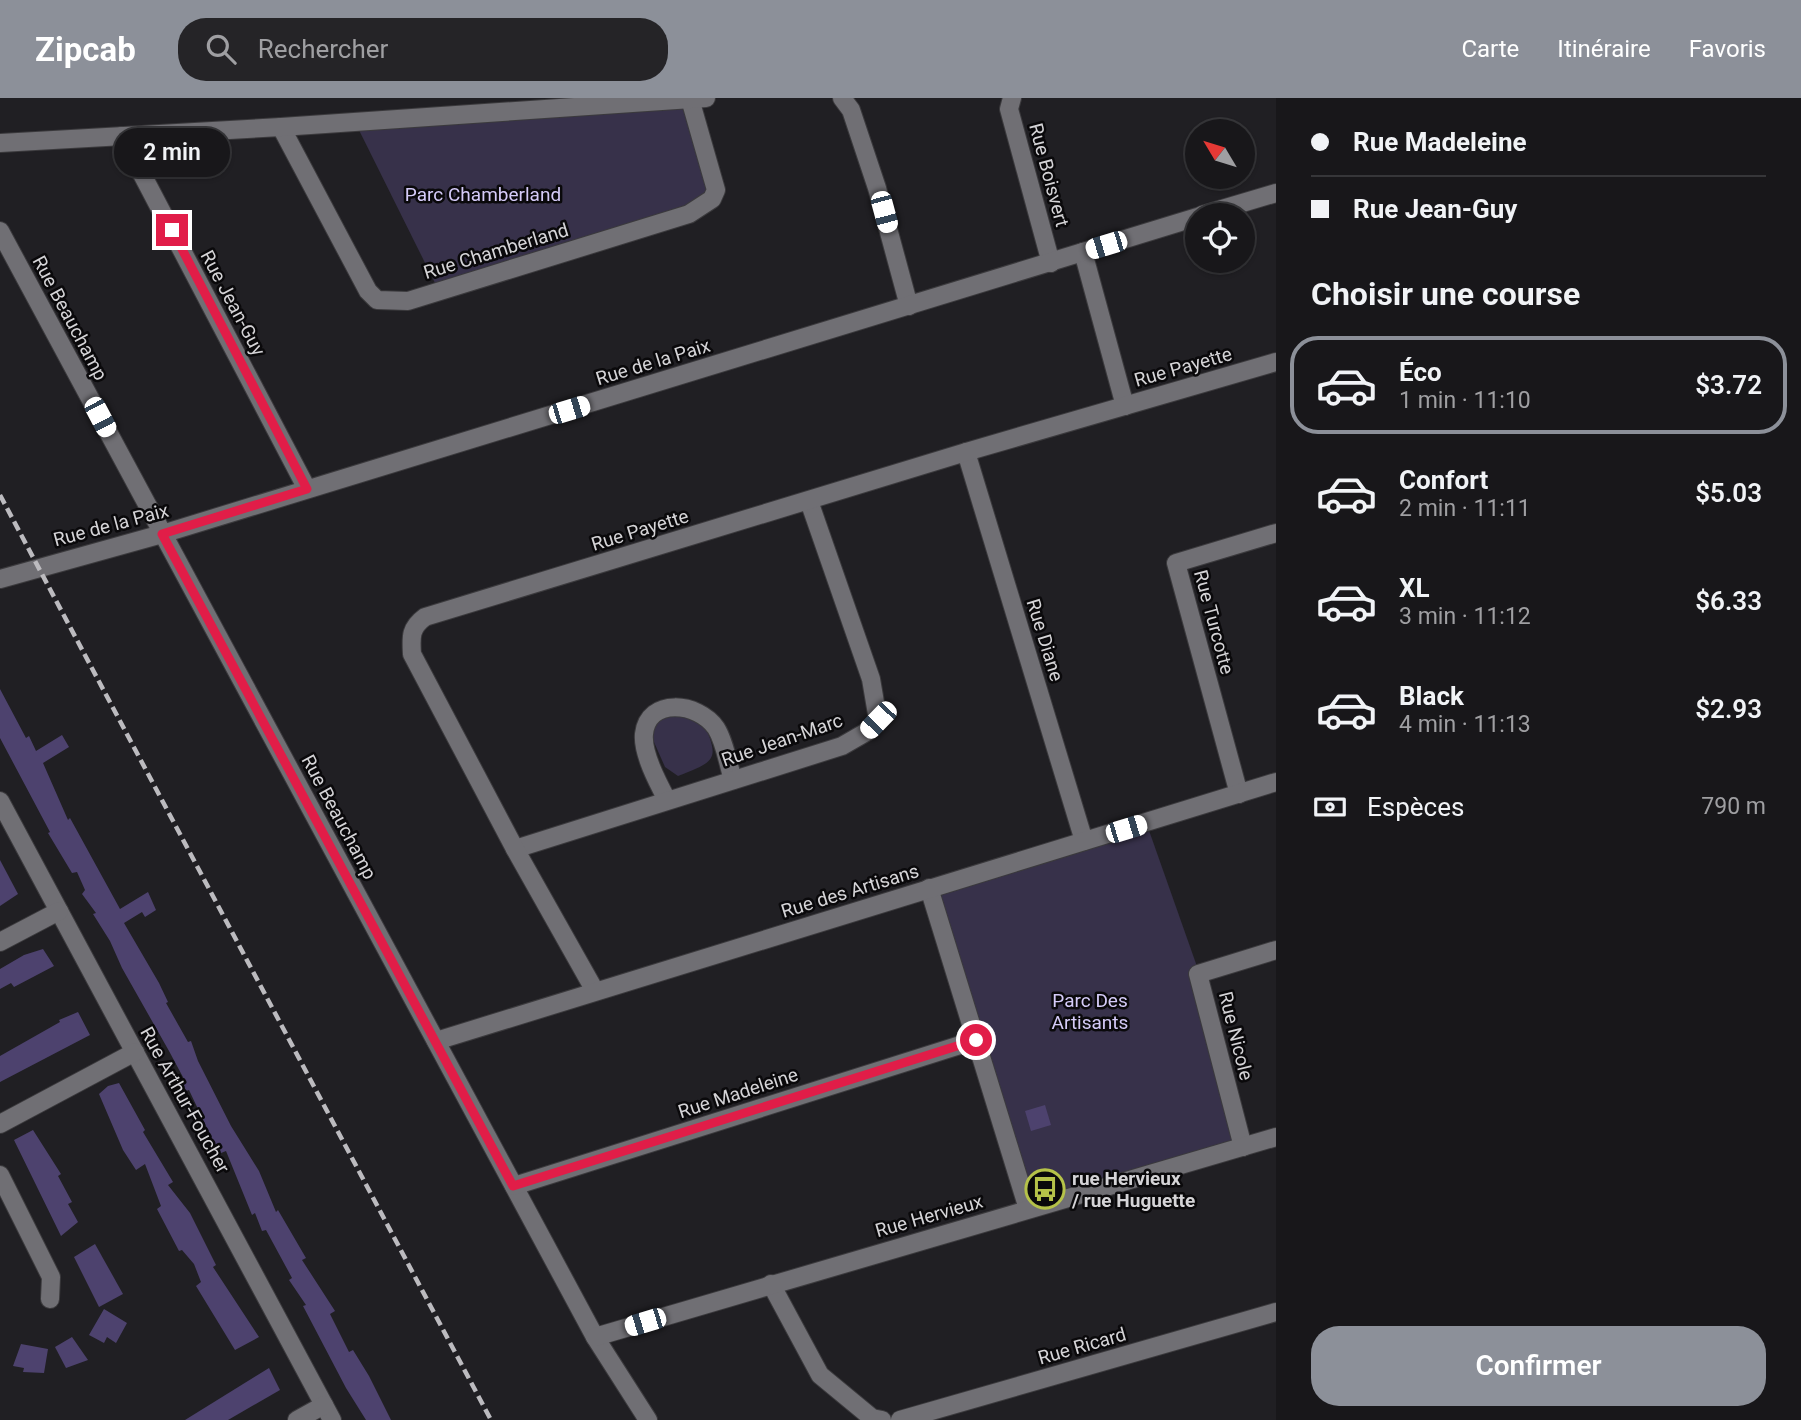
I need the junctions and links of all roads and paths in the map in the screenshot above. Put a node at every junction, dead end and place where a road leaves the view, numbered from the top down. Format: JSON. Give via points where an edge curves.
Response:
{"nodes":[{"id":1,"x":842,"y":98,"type":"edge"},
{"id":2,"x":1012,"y":98,"type":"edge"},
{"id":3,"x":698,"y":99,"type":"edge"},
{"id":4,"x":281,"y":127,"type":"junction"},
{"id":5,"x":122,"y":136,"type":"junction"},
{"id":6,"x":0,"y":143,"type":"edge"},
{"id":7,"x":1276,"y":193,"type":"edge"},
{"id":8,"x":1242,"y":203,"type":"edge"},
{"id":9,"x":1185,"y":221,"type":"edge"},
{"id":10,"x":0,"y":231,"type":"edge"},
{"id":11,"x":1083,"y":252,"type":"junction"},
{"id":12,"x":1051,"y":263,"type":"junction"},
{"id":13,"x":909,"y":306,"type":"junction"},
{"id":14,"x":1276,"y":362,"type":"edge"},
{"id":15,"x":1125,"y":406,"type":"junction"},
{"id":16,"x":966,"y":452,"type":"junction"},
{"id":17,"x":307,"y":489,"type":"junction"},
{"id":18,"x":809,"y":501,"type":"junction"},
{"id":19,"x":1276,"y":533,"type":"edge"},
{"id":20,"x":162,"y":534,"type":"junction"},
{"id":21,"x":0,"y":579,"type":"edge"},
{"id":22,"x":733,"y":779,"type":"junction"},
{"id":23,"x":1276,"y":782,"type":"edge"},
{"id":24,"x":1239,"y":794,"type":"junction"},
{"id":25,"x":667,"y":800,"type":"junction"},
{"id":26,"x":0,"y":801,"type":"edge"},
{"id":27,"x":1084,"y":841,"type":"junction"},
{"id":28,"x":515,"y":849,"type":"junction"},
{"id":29,"x":929,"y":888,"type":"junction"},
{"id":30,"x":59,"y":911,"type":"junction"},
{"id":31,"x":0,"y":942,"type":"edge"},
{"id":32,"x":1276,"y":950,"type":"edge"},
{"id":33,"x":595,"y":991,"type":"junction"},
{"id":34,"x":976,"y":1040,"type":"junction"},
{"id":35,"x":436,"y":1041,"type":"junction"},
{"id":36,"x":135,"y":1052,"type":"junction"},
{"id":37,"x":0,"y":1124,"type":"edge"},
{"id":38,"x":1276,"y":1138,"type":"edge"},
{"id":39,"x":1243,"y":1147,"type":"junction"},
{"id":40,"x":0,"y":1175,"type":"edge"},
{"id":41,"x":513,"y":1186,"type":"junction"},
{"id":42,"x":1028,"y":1209,"type":"junction"},
{"id":43,"x":771,"y":1284,"type":"junction"},
{"id":44,"x":50,"y":1299,"type":"dead end"},
{"id":45,"x":1276,"y":1312,"type":"edge"},
{"id":46,"x":595,"y":1336,"type":"junction"},
{"id":47,"x":328,"y":1413,"type":"edge"},
{"id":48,"x":297,"y":1420,"type":"edge"},
{"id":49,"x":648,"y":1420,"type":"edge"},
{"id":50,"x":882,"y":1420,"type":"edge"},
{"id":51,"x":900,"y":1420,"type":"edge"}],
"edges":[{"from":1,"to":13,"type":"street","via":[[851,110],[877,188]]},
{"from":2,"to":12,"type":"street","name":"Rue Boisvert","via":[[1009,109]]},
{"from":3,"to":4,"type":"street"},
{"from":3,"to":4,"type":"street","name":"Rue Chamberland","via":[[716,190],[712,200],[689,214],[408,300],[377,300],[368,291]]},
{"from":4,"to":5,"type":"street"},
{"from":5,"to":6,"type":"street"},
{"from":5,"to":17,"type":"street","name":"Rue Jean-Guy"},
{"from":7,"to":8,"type":"street"},
{"from":9,"to":11,"type":"street","name":"Rue de la Paix"},
{"from":10,"to":20,"type":"street","name":"Rue Beauchamp"},
{"from":11,"to":12,"type":"street","name":"Rue de la Paix"},
{"from":11,"to":15,"type":"street"},
{"from":12,"to":13,"type":"street","name":"Rue de la Paix"},
{"from":13,"to":17,"type":"street","name":"Rue de la Paix"},
{"from":14,"to":15,"type":"street","name":"Rue Payette"},
{"from":15,"to":16,"type":"street","name":"Rue Payette"},
{"from":16,"to":18,"type":"street","name":"Rue Payette"},
{"from":16,"to":27,"type":"street","name":"Rue Diane"},
{"from":17,"to":20,"type":"street","name":"Rue de la Paix"},
{"from":18,"to":22,"type":"street","name":"Rue Jean-Marc","via":[[871,679],[878,720],[842,746]]},
{"from":18,"to":28,"type":"street","name":"Rue Payette","via":[[425,617],[414,625],[412,654]]},
{"from":19,"to":24,"type":"street","name":"Rue Turcotte","via":[[1176,563]]},
{"from":20,"to":21,"type":"street","name":"Rue de la Paix"},
{"from":20,"to":35,"type":"street","name":"Rue Beauchamp"},
{"from":22,"to":25,"type":"street","name":"Rue Jean-Marc"},
{"from":22,"to":25,"type":"street","via":[[717,729],[689,707],[671,707],[656,714],[645,730],[644,745]]},
{"from":23,"to":24,"type":"street","name":"Rue des Artisans"},
{"from":24,"to":27,"type":"street","name":"Rue des Artisans"},
{"from":25,"to":28,"type":"street","name":"Rue Jean-Marc"},
{"from":26,"to":30,"type":"street","name":"Rue Arthur-Foucher"},
{"from":27,"to":29,"type":"street","name":"Rue des Artisans"},
{"from":28,"to":33,"type":"street","name":"Rue Payette"},
{"from":29,"to":33,"type":"street","name":"Rue des Artisans"},
{"from":29,"to":34,"type":"street"},
{"from":30,"to":31,"type":"street"},
{"from":30,"to":36,"type":"street","name":"Rue Arthur-Foucher"},
{"from":32,"to":39,"type":"street","name":"Rue Nicole","via":[[1198,974]]},
{"from":33,"to":35,"type":"street","name":"Rue des Artisans"},
{"from":34,"to":41,"type":"street","name":"Rue Madeleine"},
{"from":34,"to":42,"type":"street"},
{"from":35,"to":41,"type":"street","name":"Rue Beauchamp"},
{"from":36,"to":37,"type":"street"},
{"from":36,"to":47,"type":"street","name":"Rue Arthur-Foucher"},
{"from":38,"to":39,"type":"street","name":"Rue Hervieux"},
{"from":39,"to":42,"type":"street","name":"Rue Hervieux"},
{"from":40,"to":44,"type":"street","via":[[51,1278]]},
{"from":41,"to":46,"type":"street","name":"Rue Beauchamp"},
{"from":42,"to":43,"type":"street","name":"Rue Hervieux"},
{"from":43,"to":46,"type":"street","name":"Rue Hervieux"},
{"from":43,"to":50,"type":"street","via":[[820,1376],[872,1418]]},
{"from":45,"to":51,"type":"street","name":"Rue Ricard"},
{"from":46,"to":49,"type":"street","name":"Rue Beauchamp"},
{"from":47,"to":48,"type":"street"}]}
